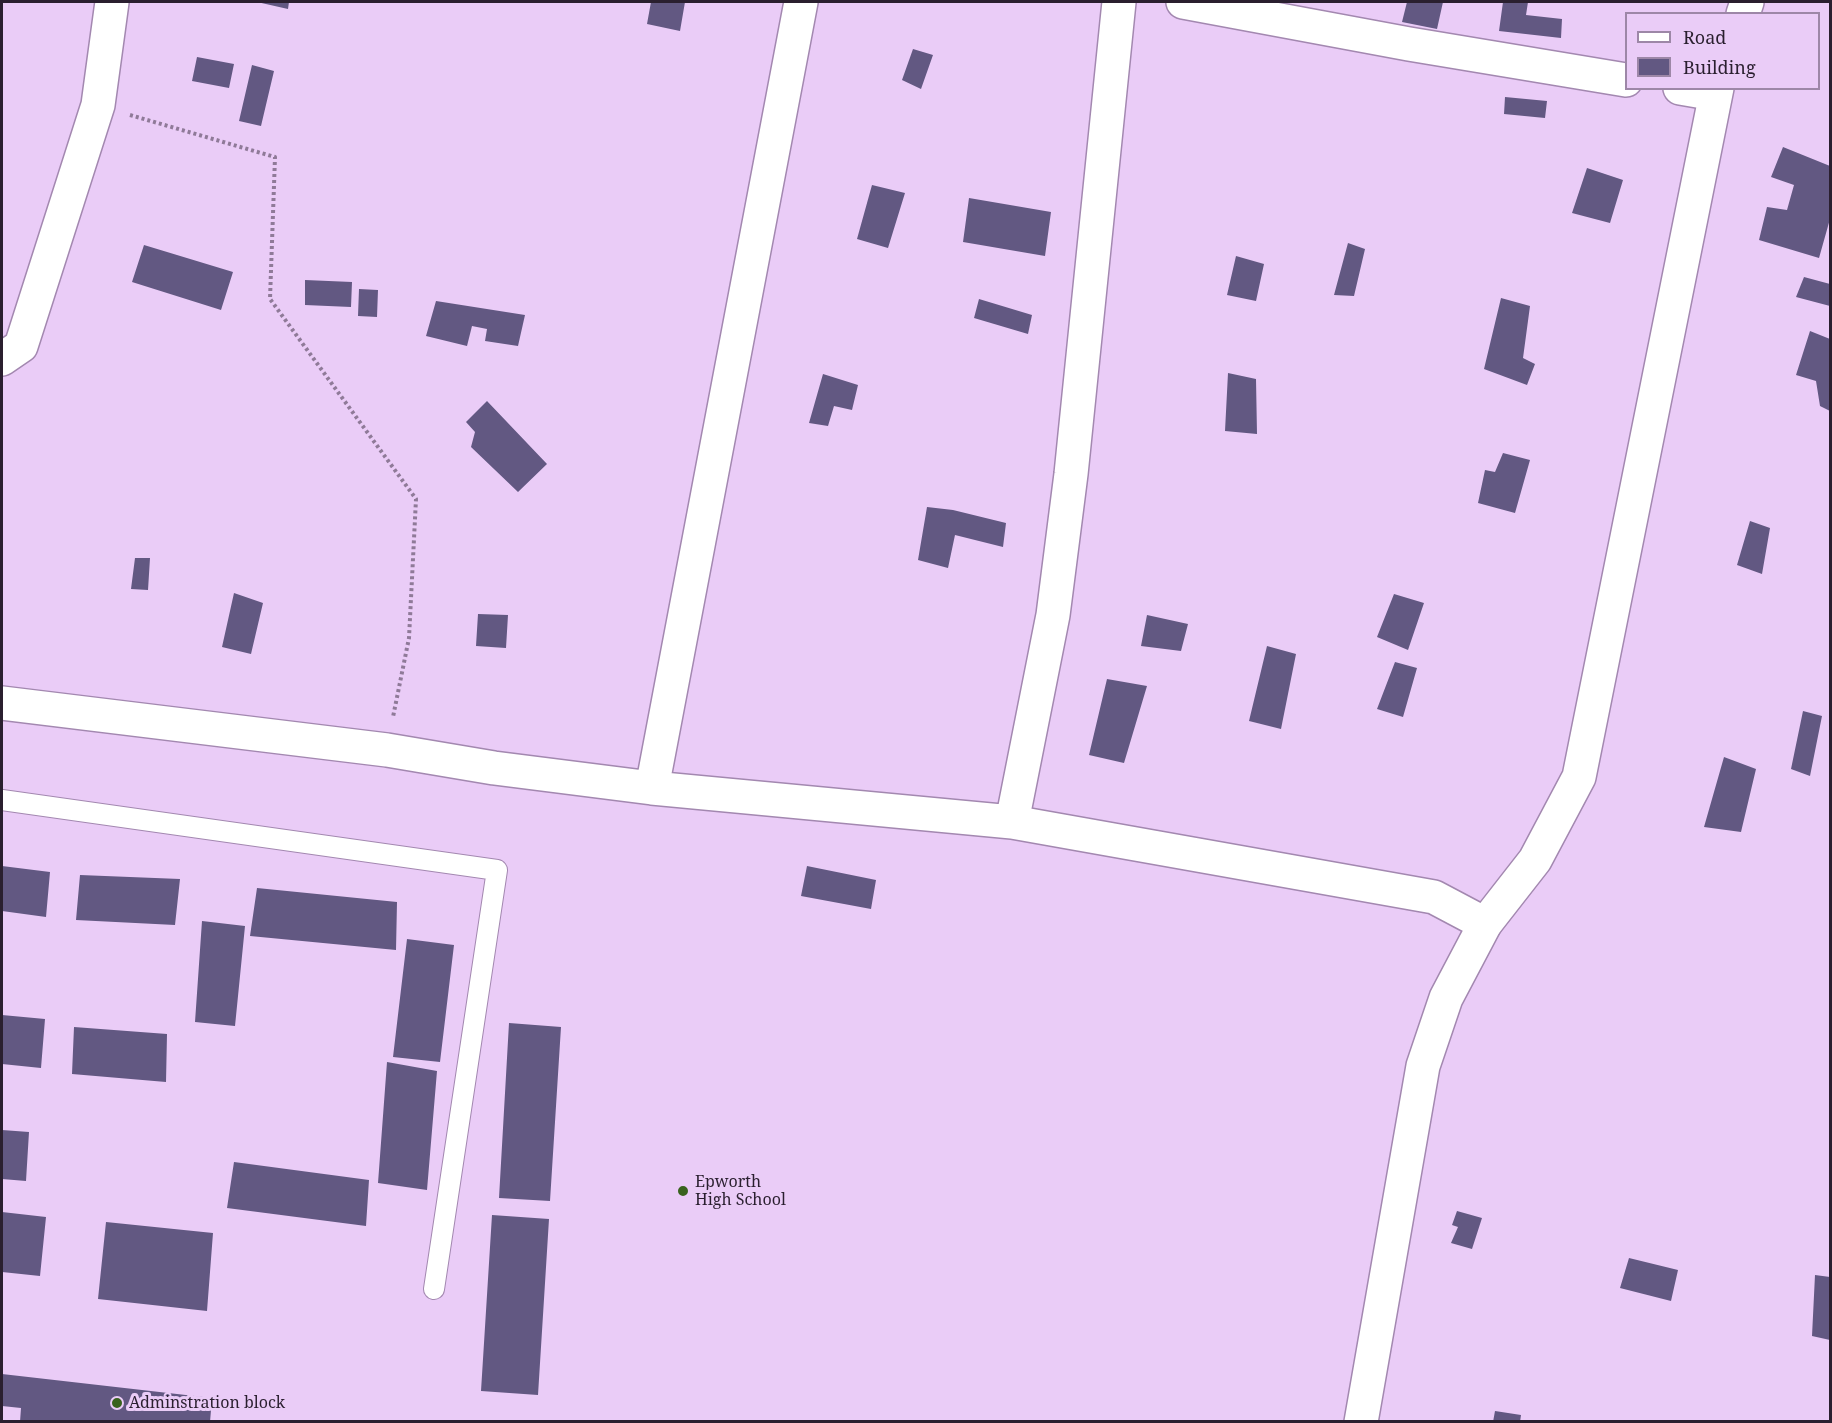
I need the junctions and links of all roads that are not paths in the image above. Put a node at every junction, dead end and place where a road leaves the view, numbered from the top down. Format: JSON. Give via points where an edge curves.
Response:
{"nodes":[{"id":1,"x":112,"y":2,"type":"edge"},
{"id":2,"x":801,"y":2,"type":"edge"},
{"id":3,"x":1119,"y":2,"type":"edge"},
{"id":4,"x":1183,"y":2,"type":"edge"},
{"id":5,"x":1625,"y":80,"type":"edge"},
{"id":6,"x":1717,"y":91,"type":"edge"},
{"id":7,"x":2,"y":360,"type":"edge"},
{"id":8,"x":2,"y":703,"type":"edge"},
{"id":9,"x":652,"y":788,"type":"junction"},
{"id":10,"x":2,"y":800,"type":"edge"},
{"id":11,"x":1012,"y":822,"type":"junction"},
{"id":12,"x":1485,"y":924,"type":"junction"},
{"id":13,"x":434,"y":1289,"type":"dead end"},
{"id":14,"x":1360,"y":1422,"type":"edge"}],
"edges":[{"from":1,"to":7,"type":"street","via":[[98,105],[21,346]]},
{"from":2,"to":9,"type":"street"},
{"from":3,"to":11,"type":"street","via":[[1053,615]]},
{"from":4,"to":5,"type":"street"},
{"from":6,"to":12,"type":"street","via":[[1579,777],[1535,860]]},
{"from":8,"to":9,"type":"street","via":[[387,750]]},
{"from":9,"to":11,"type":"street"},
{"from":10,"to":13,"type":"lane","via":[[497,870]]},
{"from":11,"to":12,"type":"street","via":[[1434,897]]},
{"from":12,"to":14,"type":"street","via":[[1446,998],[1423,1066]]}]}
